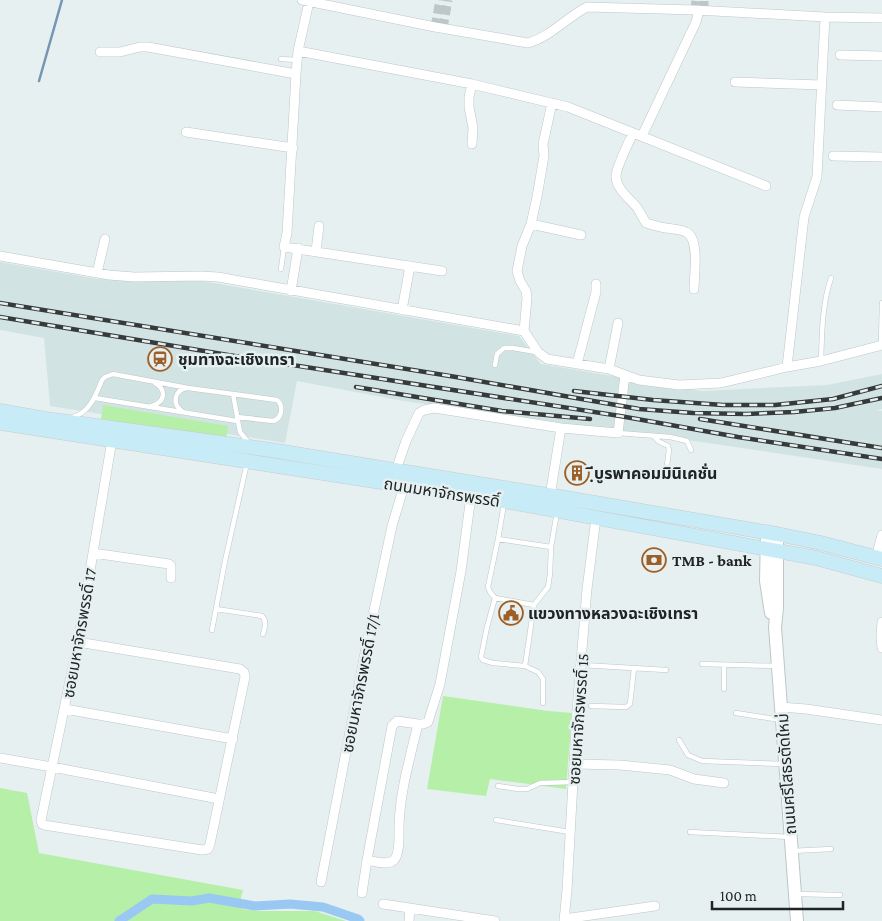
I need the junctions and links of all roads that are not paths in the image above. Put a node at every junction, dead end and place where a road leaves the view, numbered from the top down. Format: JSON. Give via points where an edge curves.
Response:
{"nodes":[{"id":1,"x":305,"y":1,"type":"edge"},
{"id":2,"x":699,"y":10,"type":"junction"},
{"id":3,"x":825,"y":17,"type":"junction"},
{"id":4,"x":882,"y":18,"type":"edge"},
{"id":5,"x":100,"y":52,"type":"dead end"},
{"id":6,"x":298,"y":55,"type":"junction"},
{"id":7,"x":840,"y":55,"type":"dead end"},
{"id":8,"x":882,"y":56,"type":"edge"},
{"id":9,"x":281,"y":59,"type":"dead end"},
{"id":10,"x":296,"y":74,"type":"junction"},
{"id":11,"x":735,"y":82,"type":"dead end"},
{"id":12,"x":472,"y":84,"type":"junction"},
{"id":13,"x":822,"y":85,"type":"junction"},
{"id":14,"x":552,"y":103,"type":"junction"},
{"id":15,"x":837,"y":106,"type":"dead end"},
{"id":16,"x":882,"y":107,"type":"edge"},
{"id":17,"x":186,"y":132,"type":"dead end"},
{"id":18,"x":633,"y":133,"type":"junction"},
{"id":19,"x":642,"y":136,"type":"junction"},
{"id":20,"x":472,"y":144,"type":"dead end"},
{"id":21,"x":292,"y":148,"type":"junction"},
{"id":22,"x":834,"y":156,"type":"dead end"},
{"id":23,"x":882,"y":157,"type":"edge"},
{"id":24,"x":766,"y":186,"type":"dead end"},
{"id":25,"x":531,"y":224,"type":"junction"},
{"id":26,"x":319,"y":226,"type":"dead end"},
{"id":27,"x":581,"y":235,"type":"dead end"},
{"id":28,"x":105,"y":239,"type":"dead end"},
{"id":29,"x":284,"y":247,"type":"junction"},
{"id":30,"x":298,"y":248,"type":"junction"},
{"id":31,"x":316,"y":251,"type":"junction"},
{"id":32,"x":0,"y":256,"type":"edge"},
{"id":33,"x":410,"y":266,"type":"junction"},
{"id":34,"x":281,"y":270,"type":"dead end"},
{"id":35,"x":442,"y":271,"type":"dead end"},
{"id":36,"x":97,"y":273,"type":"junction"},
{"id":37,"x":831,"y":278,"type":"dead end"},
{"id":38,"x":596,"y":284,"type":"dead end"},
{"id":39,"x":694,"y":289,"type":"dead end"},
{"id":40,"x":291,"y":291,"type":"junction"},
{"id":41,"x":882,"y":303,"type":"edge"},
{"id":42,"x":402,"y":310,"type":"junction"},
{"id":43,"x":618,"y":323,"type":"dead end"},
{"id":44,"x":524,"y":332,"type":"junction"},
{"id":45,"x":882,"y":345,"type":"edge"},
{"id":46,"x":538,"y":352,"type":"junction"},
{"id":47,"x":821,"y":361,"type":"junction"},
{"id":48,"x":577,"y":364,"type":"junction"},
{"id":49,"x":495,"y":366,"type":"dead end"},
{"id":50,"x":787,"y":367,"type":"junction"},
{"id":51,"x":609,"y":369,"type":"junction"},
{"id":52,"x":625,"y":375,"type":"junction"},
{"id":53,"x":152,"y":382,"type":"junction"},
{"id":54,"x":188,"y":388,"type":"junction"},
{"id":55,"x":233,"y":394,"type":"junction"},
{"id":56,"x":95,"y":398,"type":"junction"},
{"id":57,"x":148,"y":406,"type":"junction"},
{"id":58,"x":0,"y":410,"type":"edge"},
{"id":59,"x":185,"y":412,"type":"junction"},
{"id":60,"x":237,"y":419,"type":"junction"},
{"id":61,"x":3,"y":423,"type":"edge"},
{"id":62,"x":46,"y":424,"type":"junction"},
{"id":63,"x":561,"y":428,"type":"junction"},
{"id":64,"x":618,"y":433,"type":"junction"},
{"id":65,"x":654,"y":436,"type":"junction"},
{"id":66,"x":112,"y":440,"type":"junction"},
{"id":67,"x":271,"y":450,"type":"junction"},
{"id":68,"x":691,"y":450,"type":"dead end"},
{"id":69,"x":247,"y":462,"type":"junction"},
{"id":70,"x":666,"y":466,"type":"dead end"},
{"id":71,"x":396,"y":470,"type":"junction"},
{"id":72,"x":404,"y":486,"type":"junction"},
{"id":73,"x":472,"y":496,"type":"junction"},
{"id":74,"x":550,"y":496,"type":"junction"},
{"id":75,"x":504,"y":502,"type":"junction"},
{"id":76,"x":557,"y":511,"type":"junction"},
{"id":77,"x":596,"y":518,"type":"junction"},
{"id":78,"x":772,"y":533,"type":"junction"},
{"id":79,"x":882,"y":535,"type":"edge"},
{"id":80,"x":498,"y":539,"type":"junction"},
{"id":81,"x":551,"y":547,"type":"junction"},
{"id":82,"x":771,"y":550,"type":"junction"},
{"id":83,"x":93,"y":553,"type":"junction"},
{"id":84,"x":879,"y":558,"type":"edge"},
{"id":85,"x":882,"y":576,"type":"edge"},
{"id":86,"x":171,"y":578,"type":"dead end"},
{"id":87,"x":495,"y":598,"type":"junction"},
{"id":88,"x":534,"y":605,"type":"junction"},
{"id":89,"x":216,"y":609,"type":"junction"},
{"id":90,"x":882,"y":622,"type":"edge"},
{"id":91,"x":212,"y":630,"type":"dead end"},
{"id":92,"x":263,"y":634,"type":"dead end"},
{"id":93,"x":78,"y":642,"type":"junction"},
{"id":94,"x":882,"y":648,"type":"edge"},
{"id":95,"x":702,"y":664,"type":"dead end"},
{"id":96,"x":582,"y":665,"type":"junction"},
{"id":97,"x":724,"y":665,"type":"junction"},
{"id":98,"x":525,"y":666,"type":"junction"},
{"id":99,"x":778,"y":666,"type":"junction"},
{"id":100,"x":634,"y":668,"type":"junction"},
{"id":101,"x":666,"y":670,"type":"dead end"},
{"id":102,"x":724,"y":689,"type":"dead end"},
{"id":103,"x":543,"y":703,"type":"dead end"},
{"id":104,"x":591,"y":706,"type":"dead end"},
{"id":105,"x":781,"y":706,"type":"junction"},
{"id":106,"x":65,"y":709,"type":"junction"},
{"id":107,"x":736,"y":713,"type":"dead end"},
{"id":108,"x":782,"y":720,"type":"junction"},
{"id":109,"x":882,"y":720,"type":"edge"},
{"id":110,"x":418,"y":724,"type":"junction"},
{"id":111,"x":233,"y":739,"type":"junction"},
{"id":112,"x":679,"y":740,"type":"dead end"},
{"id":113,"x":0,"y":758,"type":"edge"},
{"id":114,"x":574,"y":764,"type":"junction"},
{"id":115,"x":785,"y":764,"type":"junction"},
{"id":116,"x":52,"y":766,"type":"junction"},
{"id":117,"x":573,"y":782,"type":"junction"},
{"id":118,"x":724,"y":783,"type":"dead end"},
{"id":119,"x":498,"y":786,"type":"dead end"},
{"id":120,"x":219,"y":799,"type":"junction"},
{"id":121,"x":496,"y":820,"type":"dead end"},
{"id":122,"x":570,"y":832,"type":"junction"},
{"id":123,"x":690,"y":832,"type":"dead end"},
{"id":124,"x":791,"y":837,"type":"junction"},
{"id":125,"x":830,"y":849,"type":"dead end"},
{"id":126,"x":792,"y":851,"type":"junction"},
{"id":127,"x":367,"y":860,"type":"junction"},
{"id":128,"x":321,"y":882,"type":"dead end"},
{"id":129,"x":362,"y":893,"type":"dead end"},
{"id":130,"x":795,"y":894,"type":"junction"},
{"id":131,"x":840,"y":895,"type":"dead end"},
{"id":132,"x":383,"y":904,"type":"dead end"},
{"id":133,"x":655,"y":906,"type":"dead end"},
{"id":134,"x":410,"y":908,"type":"junction"},
{"id":135,"x":489,"y":920,"type":"edge"},
{"id":136,"x":564,"y":920,"type":"edge"},
{"id":137,"x":409,"y":921,"type":"edge"},
{"id":138,"x":797,"y":921,"type":"edge"}],
"edges":[{"from":1,"to":2,"type":"street","via":[[528,43],[587,7]]},
{"from":1,"to":6,"type":"street"},
{"from":2,"to":3,"type":"street"},
{"from":2,"to":19,"type":"street"},
{"from":3,"to":4,"type":"street"},
{"from":3,"to":13,"type":"street"},
{"from":5,"to":10,"type":"street","via":[[148,46]]},
{"from":6,"to":9,"type":"lane"},
{"from":6,"to":10,"type":"street"},
{"from":6,"to":12,"type":"street"},
{"from":7,"to":8,"type":"street"},
{"from":10,"to":21,"type":"street"},
{"from":11,"to":13,"type":"street"},
{"from":12,"to":14,"type":"street"},
{"from":12,"to":20,"type":"street","via":[[469,107]]},
{"from":13,"to":50,"type":"street","via":[[817,177],[804,217]]},
{"from":14,"to":18,"type":"street"},
{"from":14,"to":25,"type":"street"},
{"from":15,"to":16,"type":"street"},
{"from":17,"to":21,"type":"street"},
{"from":18,"to":19,"type":"street"},
{"from":18,"to":39,"type":"street","via":[[618,169],[618,185],[646,223],[690,235],[695,250]]},
{"from":19,"to":24,"type":"street"},
{"from":21,"to":29,"type":"street"},
{"from":22,"to":23,"type":"street"},
{"from":25,"to":27,"type":"street"},
{"from":25,"to":44,"type":"street","via":[[517,271],[527,298]]},
{"from":26,"to":31,"type":"street"},
{"from":28,"to":36,"type":"street"},
{"from":29,"to":30,"type":"street"},
{"from":29,"to":34,"type":"lane"},
{"from":30,"to":31,"type":"street"},
{"from":30,"to":40,"type":"street"},
{"from":31,"to":33,"type":"street"},
{"from":32,"to":36,"type":"street"},
{"from":33,"to":35,"type":"street"},
{"from":33,"to":42,"type":"street"},
{"from":36,"to":40,"type":"street","via":[[134,277],[218,277]]},
{"from":37,"to":47,"type":"lane","via":[[823,314]]},
{"from":38,"to":48,"type":"street"},
{"from":40,"to":42,"type":"street"},
{"from":41,"to":45,"type":"lane"},
{"from":42,"to":44,"type":"street"},
{"from":43,"to":51,"type":"street"},
{"from":44,"to":46,"type":"street"},
{"from":45,"to":47,"type":"street"},
{"from":46,"to":48,"type":"street","via":[[547,359]]},
{"from":46,"to":49,"type":"lane","via":[[504,348],[497,354]]},
{"from":47,"to":50,"type":"street"},
{"from":48,"to":51,"type":"street"},
{"from":50,"to":52,"type":"street","via":[[721,383],[679,385]]},
{"from":51,"to":52,"type":"street"},
{"from":52,"to":64,"type":"street"},
{"from":53,"to":54,"type":"lane"},
{"from":53,"to":56,"type":"lane","via":[[108,375],[102,380]]},
{"from":53,"to":57,"type":"lane","via":[[162,389],[163,397],[159,403]]},
{"from":54,"to":55,"type":"lane"},
{"from":54,"to":59,"type":"lane","via":[[178,391],[175,398],[176,406]]},
{"from":55,"to":60,"type":"lane"},
{"from":55,"to":60,"type":"lane","via":[[277,400],[281,407],[278,420]]},
{"from":56,"to":57,"type":"lane"},
{"from":56,"to":62,"type":"lane","via":[[76,417]]},
{"from":57,"to":59,"type":"lane"},
{"from":58,"to":62,"type":"main road","name":"ถนนมหาจักรพรรดิ์"},
{"from":59,"to":60,"type":"lane"},
{"from":60,"to":67,"type":"lane","via":[[240,432],[250,444]]},
{"from":61,"to":62,"type":"main road","name":"ถนนมหาจักรพรรดิ์"},
{"from":62,"to":66,"type":"main road","name":"ถนนมหาจักรพรรดิ์"},
{"from":62,"to":67,"type":"main road","name":"ถนนมหาจักรพรรดิ์"},
{"from":63,"to":64,"type":"street"},
{"from":63,"to":71,"type":"street","via":[[429,408],[419,413]]},
{"from":63,"to":74,"type":"street"},
{"from":64,"to":65,"type":"lane"},
{"from":65,"to":68,"type":"lane","via":[[687,441]]},
{"from":65,"to":70,"type":"lane","via":[[668,446]]},
{"from":66,"to":69,"type":"main road","name":"ถนนมหาจักรพรรดิ์"},
{"from":66,"to":83,"type":"street","name":"ซอยมหาจักรพรรดิ์ 17"},
{"from":67,"to":71,"type":"main road","name":"ถนนมหาจักรพรรดิ์"},
{"from":69,"to":72,"type":"main road","name":"ถนนมหาจักรพรรดิ์"},
{"from":69,"to":89,"type":"lane"},
{"from":71,"to":74,"type":"main road","name":"ถนนมหาจักรพรรดิ์"},
{"from":72,"to":73,"type":"main road","name":"ถนนมหาจักรพรรดิ์"},
{"from":72,"to":128,"type":"street","name":"ซอยมหาจักรพรรดิ์ 17/1","via":[[392,526],[366,648]]},
{"from":73,"to":75,"type":"main road","name":"ถนนมหาจักรพรรดิ์"},
{"from":73,"to":110,"type":"street","via":[[440,684],[428,722]]},
{"from":74,"to":78,"type":"main road","name":"ถนนมหาจักรพรรดิ์"},
{"from":75,"to":76,"type":"main road","name":"ถนนมหาจักรพรรดิ์"},
{"from":75,"to":80,"type":"lane"},
{"from":76,"to":77,"type":"main road","name":"ถนนมหาจักรพรรดิ์"},
{"from":76,"to":81,"type":"lane"},
{"from":77,"to":82,"type":"main road","name":"ถนนมหาจักรพรรดิ์"},
{"from":77,"to":96,"type":"street","name":"ซอยมหาจักรพรรดิ์ 15"},
{"from":78,"to":82,"type":"street","name":"ถนนศรีโสธรตัดใหม่"},
{"from":78,"to":84,"type":"main road","name":"ถนนมหาจักรพรรดิ์"},
{"from":79,"to":84,"type":"street"},
{"from":80,"to":81,"type":"lane"},
{"from":80,"to":87,"type":"lane","via":[[488,587]]},
{"from":81,"to":88,"type":"lane","via":[[548,587]]},
{"from":82,"to":85,"type":"main road","name":"ถนนมหาจักรพรรดิ์"},
{"from":82,"to":99,"type":"street","name":"ถนนศรีโสธรตัดใหม่","via":[[766,582],[775,627]]},
{"from":83,"to":86,"type":"street","via":[[169,564]]},
{"from":83,"to":93,"type":"street","name":"ซอยมหาจักรพรรดิ์ 17"},
{"from":87,"to":88,"type":"lane"},
{"from":87,"to":98,"type":"lane","via":[[481,657],[493,663]]},
{"from":88,"to":98,"type":"lane"},
{"from":89,"to":91,"type":"lane"},
{"from":89,"to":92,"type":"lane","via":[[262,616],[265,621]]},
{"from":90,"to":94,"type":"street"},
{"from":93,"to":106,"type":"street","name":"ซอยมหาจักรพรรดิ์ 17"},
{"from":93,"to":111,"type":"street","via":[[240,669],[246,677]]},
{"from":95,"to":97,"type":"lane"},
{"from":96,"to":100,"type":"lane"},
{"from":96,"to":114,"type":"street","name":"ซอยมหาจักรพรรดิ์ 15"},
{"from":97,"to":99,"type":"lane"},
{"from":97,"to":102,"type":"lane"},
{"from":98,"to":103,"type":"lane","via":[[538,672],[543,679]]},
{"from":99,"to":105,"type":"street","name":"ถนนศรีโสธรตัดใหม่"},
{"from":100,"to":101,"type":"lane"},
{"from":100,"to":104,"type":"lane","via":[[630,704],[626,707]]},
{"from":105,"to":108,"type":"street","name":"ถนนศรีโสธรตัดใหม่"},
{"from":105,"to":109,"type":"street"},
{"from":106,"to":111,"type":"street"},
{"from":106,"to":116,"type":"street","name":"ซอยมหาจักรพรรดิ์ 17"},
{"from":107,"to":108,"type":"lane"},
{"from":108,"to":115,"type":"street","name":"ถนนศรีโสธรตัดใหม่"},
{"from":110,"to":127,"type":"street","via":[[397,721],[392,726]]},
{"from":110,"to":127,"type":"street","via":[[401,797],[399,843],[394,860]]},
{"from":111,"to":120,"type":"street"},
{"from":112,"to":115,"type":"lane","via":[[688,756],[702,761]]},
{"from":113,"to":116,"type":"street"},
{"from":114,"to":117,"type":"street","name":"ซอยมหาจักรพรรดิ์ 15"},
{"from":114,"to":118,"type":"street","via":[[670,770],[694,779]]},
{"from":115,"to":124,"type":"street","name":"ถนนศรีโสธรตัดใหม่"},
{"from":116,"to":120,"type":"street"},
{"from":116,"to":120,"type":"street","name":"ซอยมหาจักรพรรดิ์ 17","via":[[41,820],[42,824],[53,827],[205,850],[210,844]]},
{"from":117,"to":119,"type":"lane","via":[[540,783],[527,789]]},
{"from":117,"to":122,"type":"street","name":"ซอยมหาจักรพรรดิ์ 15"},
{"from":121,"to":122,"type":"lane"},
{"from":122,"to":136,"type":"street","name":"ซอยมหาจักรพรรดิ์ 15"},
{"from":123,"to":124,"type":"lane"},
{"from":124,"to":126,"type":"street","name":"ถนนศรีโสธรตัดใหม่"},
{"from":125,"to":126,"type":"lane"},
{"from":126,"to":130,"type":"street","name":"ถนนศรีโสธรตัดใหม่"},
{"from":127,"to":129,"type":"street"},
{"from":130,"to":131,"type":"lane"},
{"from":130,"to":138,"type":"street","name":"ถนนศรีโสธรตัดใหม่"},
{"from":132,"to":134,"type":"street"},
{"from":133,"to":136,"type":"street"},
{"from":134,"to":135,"type":"street"},
{"from":134,"to":137,"type":"street"}]}
